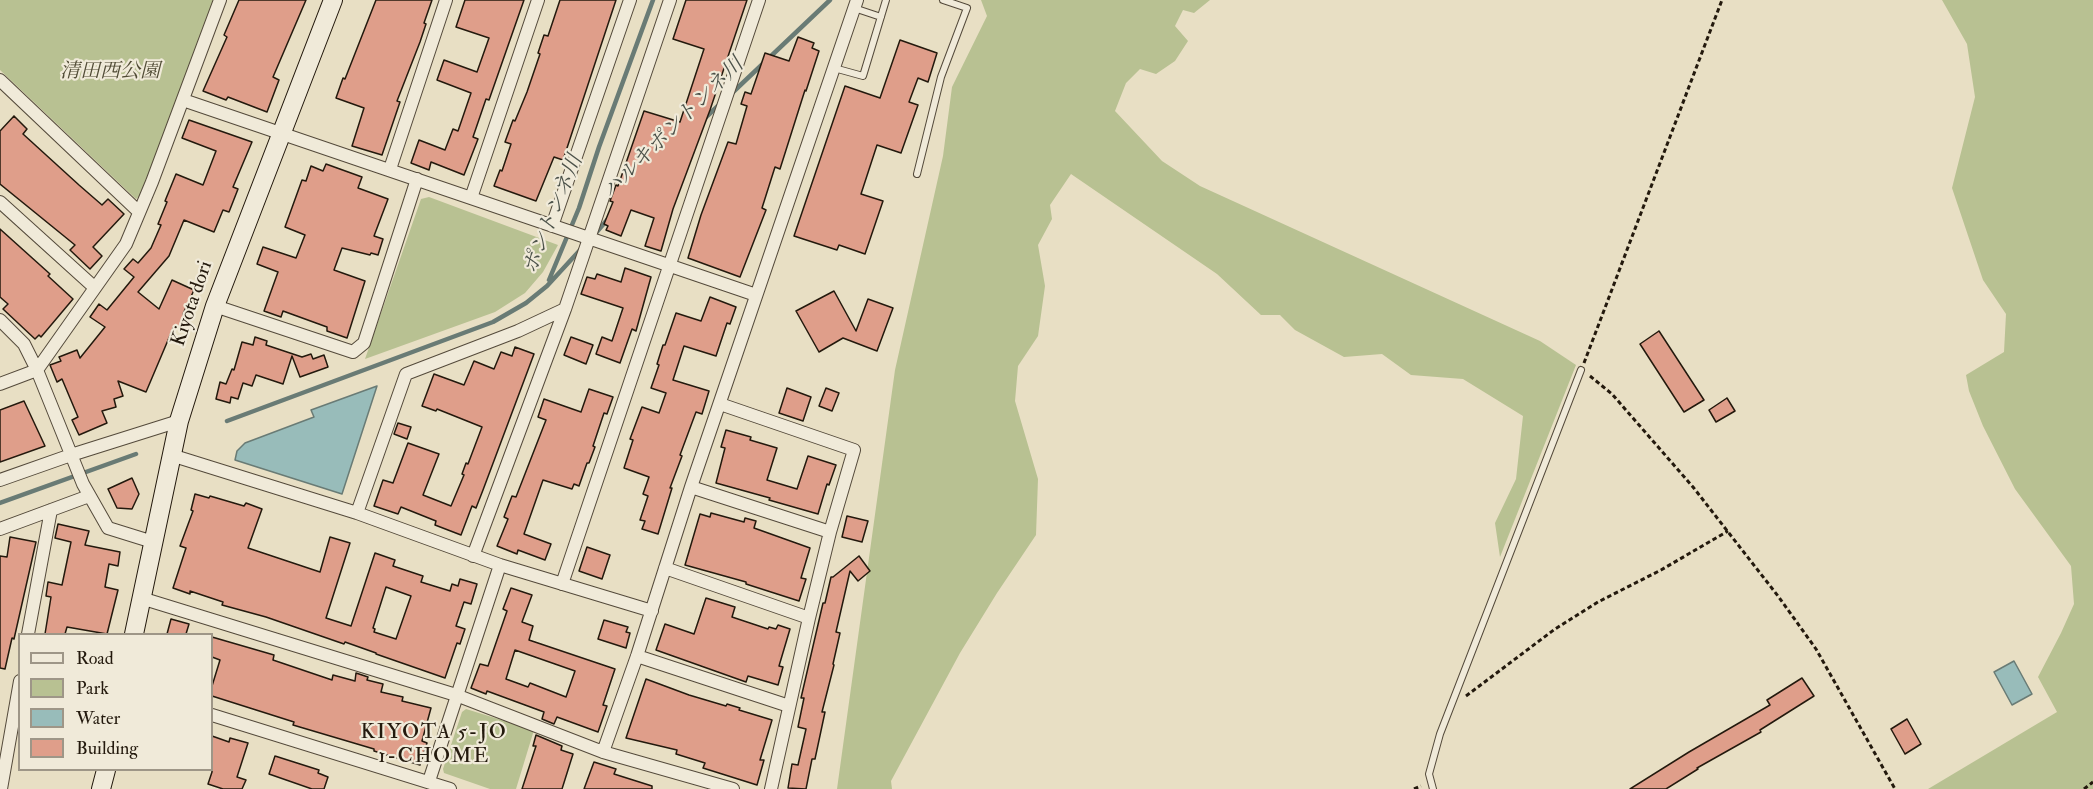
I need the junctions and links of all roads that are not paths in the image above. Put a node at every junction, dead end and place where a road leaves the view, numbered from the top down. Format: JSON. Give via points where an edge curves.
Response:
{"nodes":[{"id":1,"x":220,"y":0,"type":"edge"},
{"id":2,"x":333,"y":0,"type":"edge"},
{"id":3,"x":446,"y":0,"type":"edge"},
{"id":4,"x":538,"y":0,"type":"edge"},
{"id":5,"x":630,"y":0,"type":"edge"},
{"id":6,"x":670,"y":0,"type":"edge"},
{"id":7,"x":759,"y":0,"type":"edge"},
{"id":8,"x":886,"y":0,"type":"edge"},
{"id":9,"x":943,"y":0,"type":"edge"},
{"id":10,"x":855,"y":4,"type":"edge"},
{"id":11,"x":881,"y":17,"type":"junction"},
{"id":12,"x":834,"y":68,"type":"junction"},
{"id":13,"x":0,"y":80,"type":"edge"},
{"id":14,"x":183,"y":100,"type":"junction"},
{"id":15,"x":282,"y":135,"type":"junction"},
{"id":16,"x":390,"y":170,"type":"junction"},
{"id":17,"x":917,"y":174,"type":"dead end"},
{"id":18,"x":417,"y":179,"type":"junction"},
{"id":19,"x":471,"y":198,"type":"junction"},
{"id":20,"x":0,"y":202,"type":"edge"},
{"id":21,"x":139,"y":212,"type":"junction"},
{"id":22,"x":556,"y":227,"type":"junction"},
{"id":23,"x":584,"y":236,"type":"junction"},
{"id":24,"x":669,"y":265,"type":"junction"},
{"id":25,"x":94,"y":287,"type":"junction"},
{"id":26,"x":756,"y":295,"type":"junction"},
{"id":27,"x":215,"y":306,"type":"junction"},
{"id":28,"x":565,"y":309,"type":"junction"},
{"id":29,"x":0,"y":320,"type":"edge"},
{"id":30,"x":37,"y":370,"type":"junction"},
{"id":31,"x":1581,"y":370,"type":"road end"},
{"id":32,"x":0,"y":384,"type":"edge"},
{"id":33,"x":720,"y":404,"type":"junction"},
{"id":34,"x":179,"y":421,"type":"junction"},
{"id":35,"x":171,"y":455,"type":"junction"},
{"id":36,"x":73,"y":460,"type":"junction"},
{"id":37,"x":0,"y":480,"type":"edge"},
{"id":38,"x":691,"y":487,"type":"junction"},
{"id":39,"x":89,"y":496,"type":"junction"},
{"id":40,"x":51,"y":510,"type":"junction"},
{"id":41,"x":357,"y":513,"type":"junction"},
{"id":42,"x":0,"y":529,"type":"edge"},
{"id":43,"x":830,"y":532,"type":"junction"},
{"id":44,"x":153,"y":542,"type":"junction"},
{"id":45,"x":473,"y":556,"type":"junction"},
{"id":46,"x":500,"y":566,"type":"junction"},
{"id":47,"x":665,"y":568,"type":"junction"},
{"id":48,"x":562,"y":584,"type":"junction"},
{"id":49,"x":141,"y":598,"type":"junction"},
{"id":50,"x":652,"y":611,"type":"junction"},
{"id":51,"x":809,"y":618,"type":"junction"},
{"id":52,"x":28,"y":633,"type":"edge"},
{"id":53,"x":134,"y":633,"type":"edge"},
{"id":54,"x":637,"y":656,"type":"junction"},
{"id":55,"x":18,"y":692,"type":"edge"},
{"id":56,"x":456,"y":695,"type":"junction"},
{"id":57,"x":789,"y":706,"type":"junction"},
{"id":58,"x":213,"y":715,"type":"edge"},
{"id":59,"x":603,"y":752,"type":"junction"},
{"id":60,"x":106,"y":771,"type":"edge"},
{"id":61,"x":429,"y":782,"type":"junction"},
{"id":62,"x":1,"y":789,"type":"edge"},
{"id":63,"x":101,"y":789,"type":"edge"},
{"id":64,"x":450,"y":789,"type":"edge"},
{"id":65,"x":733,"y":789,"type":"edge"},
{"id":66,"x":771,"y":789,"type":"edge"},
{"id":67,"x":1433,"y":789,"type":"edge"}],
"edges":[{"from":1,"to":14,"type":"street"},
{"from":2,"to":15,"type":"street","name":"Kiyota dori"},
{"from":3,"to":16,"type":"street"},
{"from":4,"to":19,"type":"street"},
{"from":5,"to":22,"type":"street"},
{"from":6,"to":23,"type":"street"},
{"from":7,"to":24,"type":"street"},
{"from":8,"to":11,"type":"lane"},
{"from":9,"to":17,"type":"lane","via":[[967,8],[941,77]]},
{"from":10,"to":11,"type":"lane"},
{"from":10,"to":12,"type":"street"},
{"from":11,"to":12,"type":"lane","via":[[863,76]]},
{"from":12,"to":26,"type":"street"},
{"from":13,"to":21,"type":"street"},
{"from":14,"to":15,"type":"street"},
{"from":14,"to":21,"type":"street"},
{"from":15,"to":16,"type":"street"},
{"from":15,"to":27,"type":"street","name":"Kiyota dori"},
{"from":16,"to":18,"type":"street"},
{"from":18,"to":19,"type":"street"},
{"from":18,"to":27,"type":"street","via":[[364,343],[353,352]]},
{"from":19,"to":22,"type":"street"},
{"from":20,"to":25,"type":"street"},
{"from":21,"to":25,"type":"street","via":[[126,244]]},
{"from":22,"to":23,"type":"street"},
{"from":23,"to":24,"type":"street"},
{"from":23,"to":28,"type":"street"},
{"from":24,"to":26,"type":"street"},
{"from":24,"to":48,"type":"street"},
{"from":25,"to":30,"type":"street"},
{"from":26,"to":33,"type":"street"},
{"from":27,"to":34,"type":"street","name":"Kiyota dori"},
{"from":28,"to":41,"type":"street","via":[[518,332],[406,374]]},
{"from":28,"to":45,"type":"street"},
{"from":29,"to":30,"type":"street","via":[[24,344]]},
{"from":30,"to":32,"type":"street"},
{"from":30,"to":36,"type":"street"},
{"from":31,"to":67,"type":"lane","via":[[1450,709],[1429,774]]},
{"from":33,"to":38,"type":"street"},
{"from":33,"to":43,"type":"street","via":[[854,450]]},
{"from":34,"to":35,"type":"street","name":"Kiyota dori"},
{"from":34,"to":36,"type":"street"},
{"from":35,"to":41,"type":"street"},
{"from":35,"to":44,"type":"street","name":"Kiyota dori"},
{"from":36,"to":37,"type":"street"},
{"from":36,"to":39,"type":"street"},
{"from":38,"to":43,"type":"street"},
{"from":38,"to":47,"type":"street"},
{"from":39,"to":40,"type":"street"},
{"from":39,"to":44,"type":"street","via":[[108,528]]},
{"from":40,"to":42,"type":"street"},
{"from":40,"to":52,"type":"street"},
{"from":41,"to":45,"type":"street"},
{"from":43,"to":51,"type":"street"},
{"from":44,"to":49,"type":"street","name":"Kiyota dori"},
{"from":45,"to":46,"type":"street"},
{"from":46,"to":48,"type":"street"},
{"from":46,"to":56,"type":"street"},
{"from":47,"to":50,"type":"street"},
{"from":47,"to":51,"type":"street"},
{"from":48,"to":50,"type":"street"},
{"from":49,"to":53,"type":"street","name":"Kiyota dori"},
{"from":49,"to":56,"type":"street"},
{"from":50,"to":54,"type":"street"},
{"from":51,"to":57,"type":"street"},
{"from":54,"to":57,"type":"street"},
{"from":54,"to":59,"type":"street"},
{"from":55,"to":62,"type":"street"},
{"from":56,"to":59,"type":"street"},
{"from":56,"to":61,"type":"street"},
{"from":57,"to":66,"type":"street"},
{"from":58,"to":61,"type":"street"},
{"from":59,"to":65,"type":"street"},
{"from":60,"to":63,"type":"street"},
{"from":61,"to":64,"type":"street"}]}
